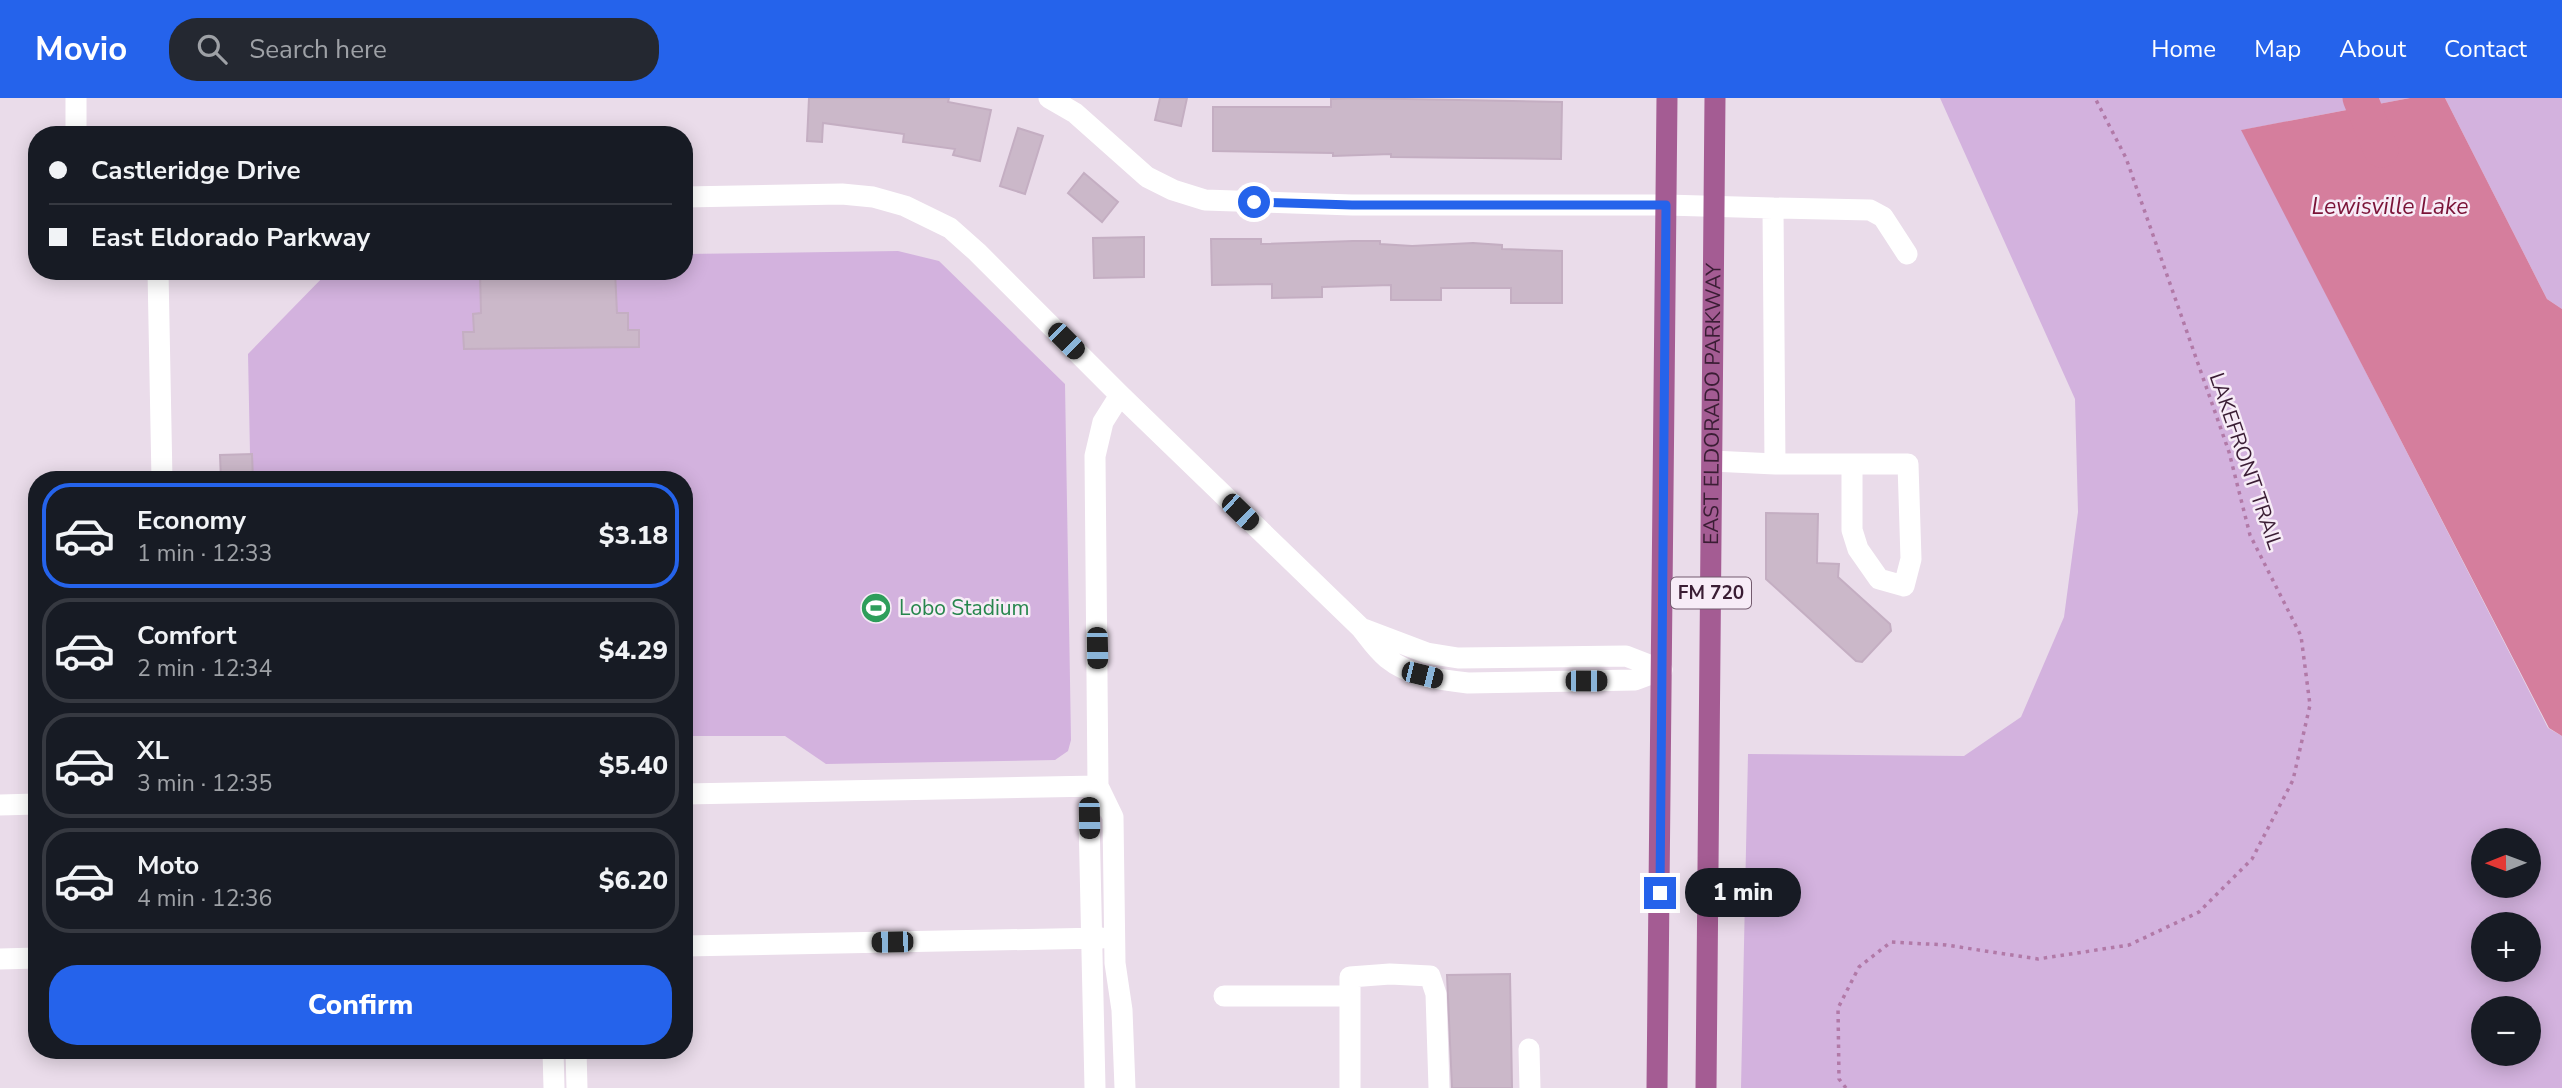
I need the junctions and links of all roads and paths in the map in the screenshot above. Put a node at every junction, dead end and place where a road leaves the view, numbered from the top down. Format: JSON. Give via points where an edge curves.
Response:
{"nodes":[{"id":1,"x":76,"y":98,"type":"edge"},
{"id":2,"x":1049,"y":98,"type":"edge"},
{"id":3,"x":1667,"y":98,"type":"edge"},
{"id":4,"x":1716,"y":98,"type":"edge"},
{"id":5,"x":2095,"y":98,"type":"edge"},
{"id":6,"x":76,"y":126,"type":"edge"},
{"id":7,"x":693,"y":197,"type":"edge"},
{"id":8,"x":1666,"y":205,"type":"junction"},
{"id":9,"x":1714,"y":207,"type":"junction"},
{"id":10,"x":1773,"y":208,"type":"junction"},
{"id":11,"x":1907,"y":254,"type":"dead end"},
{"id":12,"x":158,"y":280,"type":"edge"},
{"id":13,"x":1120,"y":395,"type":"junction"},
{"id":14,"x":1712,"y":461,"type":"junction"},
{"id":15,"x":1775,"y":464,"type":"junction"},
{"id":16,"x":1852,"y":464,"type":"junction"},
{"id":17,"x":162,"y":471,"type":"edge"},
{"id":18,"x":1662,"y":670,"type":"junction"},
{"id":19,"x":1098,"y":786,"type":"junction"},
{"id":20,"x":693,"y":794,"type":"edge"},
{"id":21,"x":28,"y":804,"type":"edge"},
{"id":22,"x":0,"y":805,"type":"edge"},
{"id":23,"x":1090,"y":938,"type":"junction"},
{"id":24,"x":1115,"y":938,"type":"junction"},
{"id":25,"x":693,"y":946,"type":"edge"},
{"id":26,"x":28,"y":958,"type":"edge"},
{"id":27,"x":0,"y":959,"type":"edge"},
{"id":28,"x":1224,"y":996,"type":"dead end"},
{"id":29,"x":1350,"y":996,"type":"junction"},
{"id":30,"x":1529,"y":1049,"type":"dead end"},
{"id":31,"x":553,"y":1059,"type":"edge"},
{"id":32,"x":576,"y":1059,"type":"edge"},
{"id":33,"x":554,"y":1088,"type":"edge"},
{"id":34,"x":577,"y":1088,"type":"edge"},
{"id":35,"x":1095,"y":1088,"type":"edge"},
{"id":36,"x":1125,"y":1088,"type":"edge"},
{"id":37,"x":1350,"y":1088,"type":"edge"},
{"id":38,"x":1439,"y":1088,"type":"edge"},
{"id":39,"x":1530,"y":1088,"type":"edge"},
{"id":40,"x":1657,"y":1088,"type":"edge"},
{"id":41,"x":1706,"y":1088,"type":"edge"},
{"id":42,"x":1846,"y":1088,"type":"edge"}],
"edges":[{"from":1,"to":6,"type":"street"},
{"from":2,"to":8,"type":"street","via":[[1075,113],[1147,177],[1205,200]]},
{"from":3,"to":8,"type":"main road","number":"FM 720"},
{"from":4,"to":9,"type":"main road","name":"EAST ELDORADO PARKWAY","number":"FM 720"},
{"from":5,"to":42,"type":"path","name":"LAKEFRONT TRAIL","via":[[2126,158],[2229,452],[2250,535],[2301,636],[2310,705],[2293,780],[2252,859],[2199,912],[2129,944],[2038,959],[1891,942],[1859,967],[1838,1008],[1839,1079]]},
{"from":7,"to":13,"type":"street","via":[[859,195],[921,212],[963,239]]},
{"from":8,"to":9,"type":"street"},
{"from":8,"to":18,"type":"main road","number":"FM 720"},
{"from":9,"to":10,"type":"street"},
{"from":9,"to":14,"type":"main road","name":"EAST ELDORADO PARKWAY","number":"FM 720"},
{"from":10,"to":11,"type":"street","via":[[1870,210],[1883,217]]},
{"from":10,"to":15,"type":"street"},
{"from":12,"to":17,"type":"street"},
{"from":13,"to":18,"type":"street","via":[[1386,657],[1402,667],[1443,680],[1468,682],[1635,680]]},
{"from":13,"to":19,"type":"street","via":[[1103,422],[1095,456]]},
{"from":14,"to":15,"type":"street"},
{"from":14,"to":41,"type":"main road","name":"EAST ELDORADO PARKWAY","number":"FM 720"},
{"from":15,"to":16,"type":"street"},
{"from":16,"to":16,"type":"street","via":[[1908,464],[1912,559],[1904,586],[1879,579],[1858,549],[1852,530]]},
{"from":18,"to":40,"type":"main road","number":"FM 720"},
{"from":19,"to":20,"type":"street"},
{"from":19,"to":23,"type":"street","via":[[1089,818]]},
{"from":19,"to":24,"type":"street","via":[[1113,817]]},
{"from":21,"to":22,"type":"street"},
{"from":23,"to":24,"type":"street"},
{"from":23,"to":25,"type":"street"},
{"from":23,"to":35,"type":"street"},
{"from":24,"to":36,"type":"street"},
{"from":26,"to":27,"type":"street"},
{"from":28,"to":29,"type":"street"},
{"from":29,"to":37,"type":"street"},
{"from":29,"to":38,"type":"street","via":[[1350,977],[1430,976],[1436,994]]},
{"from":30,"to":39,"type":"street"},
{"from":31,"to":33,"type":"street"},
{"from":32,"to":34,"type":"street"}]}
